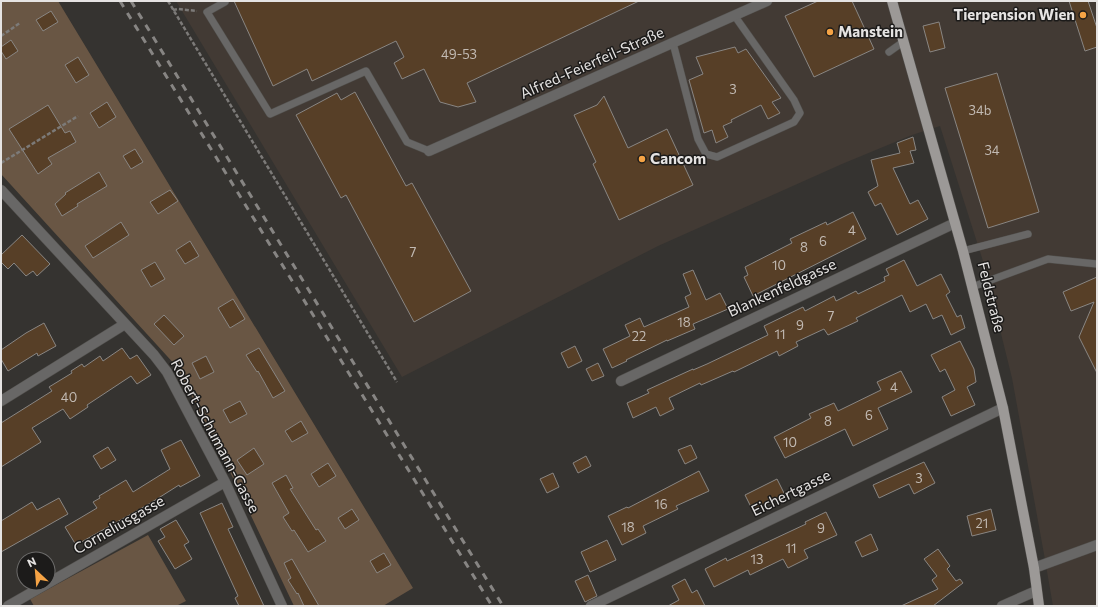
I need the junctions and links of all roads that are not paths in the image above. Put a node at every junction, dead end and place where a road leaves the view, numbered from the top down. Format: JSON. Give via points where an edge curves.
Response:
{"nodes":[{"id":1,"x":767,"y":1,"type":"edge"},
{"id":2,"x":892,"y":1,"type":"edge"},
{"id":3,"x":225,"y":2,"type":"dead end"},
{"id":4,"x":734,"y":15,"type":"junction"},
{"id":5,"x":903,"y":42,"type":"junction"},
{"id":6,"x":673,"y":43,"type":"junction"},
{"id":7,"x":889,"y":52,"type":"dead end"},
{"id":8,"x":430,"y":151,"type":"joint"},
{"id":9,"x":1,"y":190,"type":"edge"},
{"id":10,"x":955,"y":223,"type":"junction"},
{"id":11,"x":1028,"y":234,"type":"dead end"},
{"id":12,"x":963,"y":251,"type":"junction"},
{"id":13,"x":1097,"y":264,"type":"edge"},
{"id":14,"x":972,"y":287,"type":"junction"},
{"id":15,"x":125,"y":324,"type":"junction"},
{"id":16,"x":621,"y":381,"type":"dead end"},
{"id":17,"x":1,"y":402,"type":"edge"},
{"id":18,"x":1003,"y":408,"type":"junction"},
{"id":19,"x":225,"y":482,"type":"junction"},
{"id":20,"x":1097,"y":545,"type":"edge"},
{"id":21,"x":1034,"y":568,"type":"junction"},
{"id":22,"x":1036,"y":591,"type":"junction"},
{"id":23,"x":8,"y":606,"type":"edge"},
{"id":24,"x":282,"y":606,"type":"edge"},
{"id":25,"x":591,"y":606,"type":"edge"},
{"id":26,"x":1002,"y":606,"type":"edge"},
{"id":27,"x":1039,"y":606,"type":"edge"}],
"edges":[{"from":1,"to":4,"type":"street","name":"Alfred-Feierfeil-Straße"},
{"from":2,"to":5,"type":"main road","name":"Feldstraße"},
{"from":3,"to":8,"type":"lane","via":[[207,12],[270,114],[366,71],[407,142]]},
{"from":4,"to":6,"type":"street","name":"Alfred-Feierfeil-Straße"},
{"from":4,"to":6,"type":"lane","via":[[794,100],[800,113],[794,122],[717,157],[706,154],[698,139]]},
{"from":5,"to":7,"type":"lane"},
{"from":5,"to":10,"type":"main road","name":"Feldstraße"},
{"from":6,"to":8,"type":"street","name":"Alfred-Feierfeil-Straße"},
{"from":9,"to":15,"type":"street","name":"Robert-Schumann-Gasse"},
{"from":10,"to":12,"type":"main road","name":"Feldstraße"},
{"from":10,"to":16,"type":"street","name":"Blankenfeldgasse"},
{"from":11,"to":12,"type":"lane"},
{"from":12,"to":14,"type":"main road","name":"Feldstraße"},
{"from":13,"to":14,"type":"lane","via":[[1048,259]]},
{"from":14,"to":18,"type":"main road","name":"Feldstraße"},
{"from":15,"to":17,"type":"street"},
{"from":15,"to":19,"type":"street","name":"Robert-Schumann-Gasse","via":[[167,372]]},
{"from":18,"to":21,"type":"main road","name":"Feldstraße"},
{"from":18,"to":25,"type":"street","name":"Eichertgasse"},
{"from":19,"to":23,"type":"street","name":"Corneliusgasse"},
{"from":19,"to":24,"type":"street","name":"Robert-Schumann-Gasse"},
{"from":20,"to":21,"type":"street"},
{"from":21,"to":22,"type":"main road","name":"Feldstraße"},
{"from":22,"to":26,"type":"street"},
{"from":22,"to":27,"type":"main road","name":"Feldstraße"}]}
